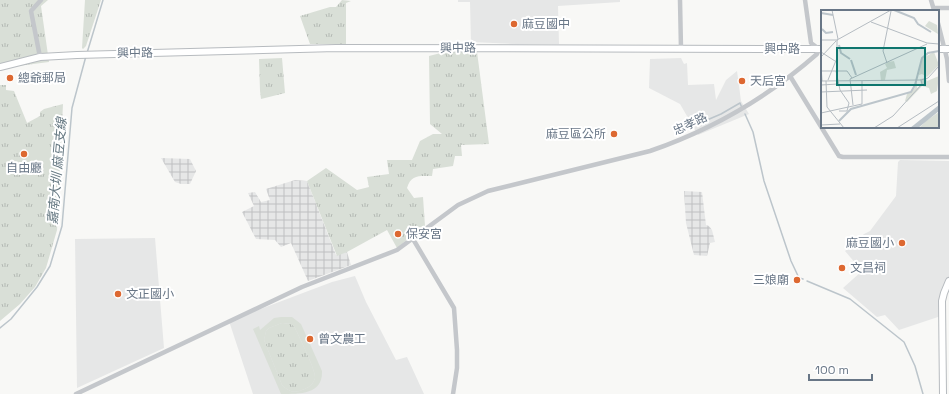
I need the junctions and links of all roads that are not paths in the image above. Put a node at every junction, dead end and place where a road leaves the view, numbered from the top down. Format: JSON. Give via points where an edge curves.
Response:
{"nodes":[{"id":1,"x":41,"y":0,"type":"edge"},
{"id":2,"x":680,"y":0,"type":"edge"},
{"id":3,"x":805,"y":0,"type":"edge"},
{"id":4,"x":931,"y":0,"type":"edge"},
{"id":5,"x":949,"y":8,"type":"edge"},
{"id":6,"x":934,"y":10,"type":"edge"},
{"id":7,"x":939,"y":26,"type":"edge"},
{"id":8,"x":681,"y":49,"type":"junction"},
{"id":9,"x":821,"y":49,"type":"edge"},
{"id":10,"x":947,"y":49,"type":"edge"},
{"id":11,"x":40,"y":57,"type":"junction"},
{"id":12,"x":0,"y":67,"type":"edge"},
{"id":13,"x":790,"y":76,"type":"junction"},
{"id":14,"x":949,"y":81,"type":"edge"},
{"id":15,"x":821,"y":127,"type":"edge"},
{"id":16,"x":822,"y":128,"type":"edge"},
{"id":17,"x":949,"y":157,"type":"edge"},
{"id":18,"x":413,"y":239,"type":"junction"},
{"id":19,"x":949,"y":281,"type":"edge"},
{"id":20,"x":76,"y":394,"type":"edge"},
{"id":21,"x":453,"y":394,"type":"edge"},
{"id":22,"x":943,"y":394,"type":"edge"}],
"edges":[{"from":1,"to":11,"type":"street","via":[[31,12]]},
{"from":2,"to":8,"type":"street"},
{"from":3,"to":9,"type":"street","via":[[811,43]]},
{"from":4,"to":6,"type":"street"},
{"from":5,"to":6,"type":"street"},
{"from":7,"to":10,"type":"street"},
{"from":8,"to":9,"type":"main road","name":"興中路"},
{"from":8,"to":11,"type":"main road","name":"興中路","via":[[363,48]]},
{"from":9,"to":13,"type":"street","name":"忠孝路"},
{"from":10,"to":14,"type":"street"},
{"from":11,"to":12,"type":"main road","name":"興中路"},
{"from":13,"to":15,"type":"street"},
{"from":13,"to":18,"type":"street","name":"忠孝路","via":[[743,108],[695,134],[650,151],[488,190],[458,205]]},
{"from":16,"to":17,"type":"street","via":[[839,156]]},
{"from":18,"to":20,"type":"street","name":"忠孝路","via":[[390,253],[250,310]]},
{"from":18,"to":21,"type":"street","via":[[454,308],[457,368]]},
{"from":19,"to":22,"type":"main road","via":[[942,301]]}]}
